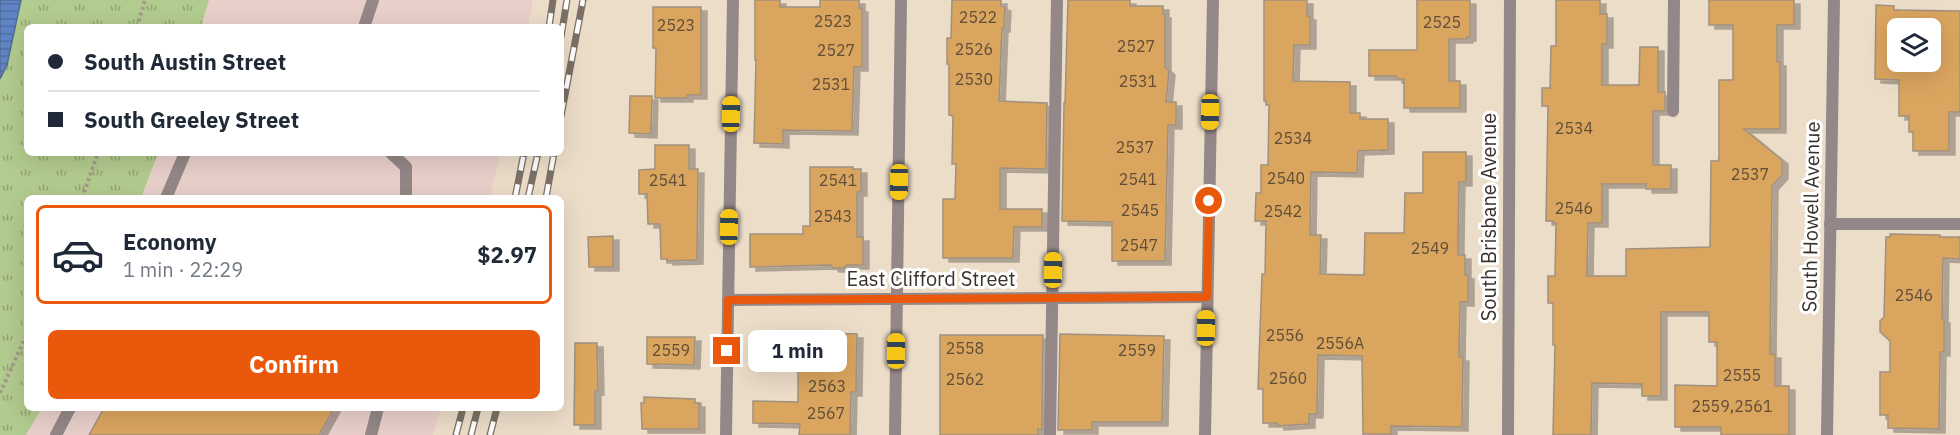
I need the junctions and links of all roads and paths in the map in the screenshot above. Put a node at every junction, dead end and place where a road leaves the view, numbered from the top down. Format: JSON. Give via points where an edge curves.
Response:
{"nodes":[{"id":1,"x":145,"y":0,"type":"edge"},
{"id":2,"x":373,"y":0,"type":"edge"},
{"id":3,"x":733,"y":0,"type":"edge"},
{"id":4,"x":901,"y":0,"type":"edge"},
{"id":5,"x":1057,"y":0,"type":"edge"},
{"id":6,"x":1213,"y":0,"type":"edge"},
{"id":7,"x":1510,"y":0,"type":"edge"},
{"id":8,"x":1674,"y":0,"type":"edge"},
{"id":9,"x":1834,"y":0,"type":"edge"},
{"id":10,"x":138,"y":24,"type":"edge"},
{"id":11,"x":364,"y":24,"type":"edge"},
{"id":12,"x":1673,"y":111,"type":"dead end"},
{"id":13,"x":97,"y":156,"type":"edge"},
{"id":14,"x":184,"y":156,"type":"edge"},
{"id":15,"x":394,"y":156,"type":"edge"},
{"id":16,"x":83,"y":195,"type":"edge"},
{"id":17,"x":167,"y":195,"type":"edge"},
{"id":18,"x":406,"y":195,"type":"edge"},
{"id":19,"x":1830,"y":224,"type":"junction"},
{"id":20,"x":1960,"y":224,"type":"edge"},
{"id":21,"x":1207,"y":297,"type":"junction"},
{"id":22,"x":1052,"y":298,"type":"junction"},
{"id":23,"x":897,"y":299,"type":"junction"},
{"id":24,"x":728,"y":300,"type":"junction"},
{"id":25,"x":24,"y":341,"type":"edge"},
{"id":26,"x":0,"y":393,"type":"edge"},
{"id":27,"x":68,"y":411,"type":"edge"},
{"id":28,"x":377,"y":411,"type":"edge"},
{"id":29,"x":56,"y":435,"type":"edge"},
{"id":30,"x":371,"y":435,"type":"edge"},
{"id":31,"x":726,"y":435,"type":"edge"},
{"id":32,"x":895,"y":435,"type":"edge"},
{"id":33,"x":1050,"y":435,"type":"edge"},
{"id":34,"x":1205,"y":435,"type":"edge"},
{"id":35,"x":1508,"y":435,"type":"edge"},
{"id":36,"x":1827,"y":435,"type":"edge"}],
"edges":[{"from":1,"to":10,"type":"path"},
{"from":2,"to":11,"type":"street"},
{"from":3,"to":24,"type":"street"},
{"from":4,"to":23,"type":"street"},
{"from":5,"to":22,"type":"street"},
{"from":6,"to":21,"type":"street"},
{"from":7,"to":35,"type":"street","name":"South Brisbane Avenue"},
{"from":8,"to":12,"type":"street"},
{"from":9,"to":19,"type":"street","name":"South Howell Avenue"},
{"from":13,"to":16,"type":"path"},
{"from":14,"to":17,"type":"street"},
{"from":15,"to":18,"type":"street","via":[[406,166]]},
{"from":19,"to":20,"type":"street"},
{"from":19,"to":36,"type":"street","name":"South Howell Avenue"},
{"from":21,"to":22,"type":"street","name":"East Clifford Street"},
{"from":21,"to":34,"type":"street"},
{"from":22,"to":23,"type":"street","name":"East Clifford Street"},
{"from":22,"to":33,"type":"street"},
{"from":23,"to":24,"type":"street","name":"East Clifford Street"},
{"from":23,"to":32,"type":"street"},
{"from":24,"to":31,"type":"street"},
{"from":25,"to":26,"type":"path"},
{"from":27,"to":29,"type":"street"},
{"from":28,"to":30,"type":"street"}]}
